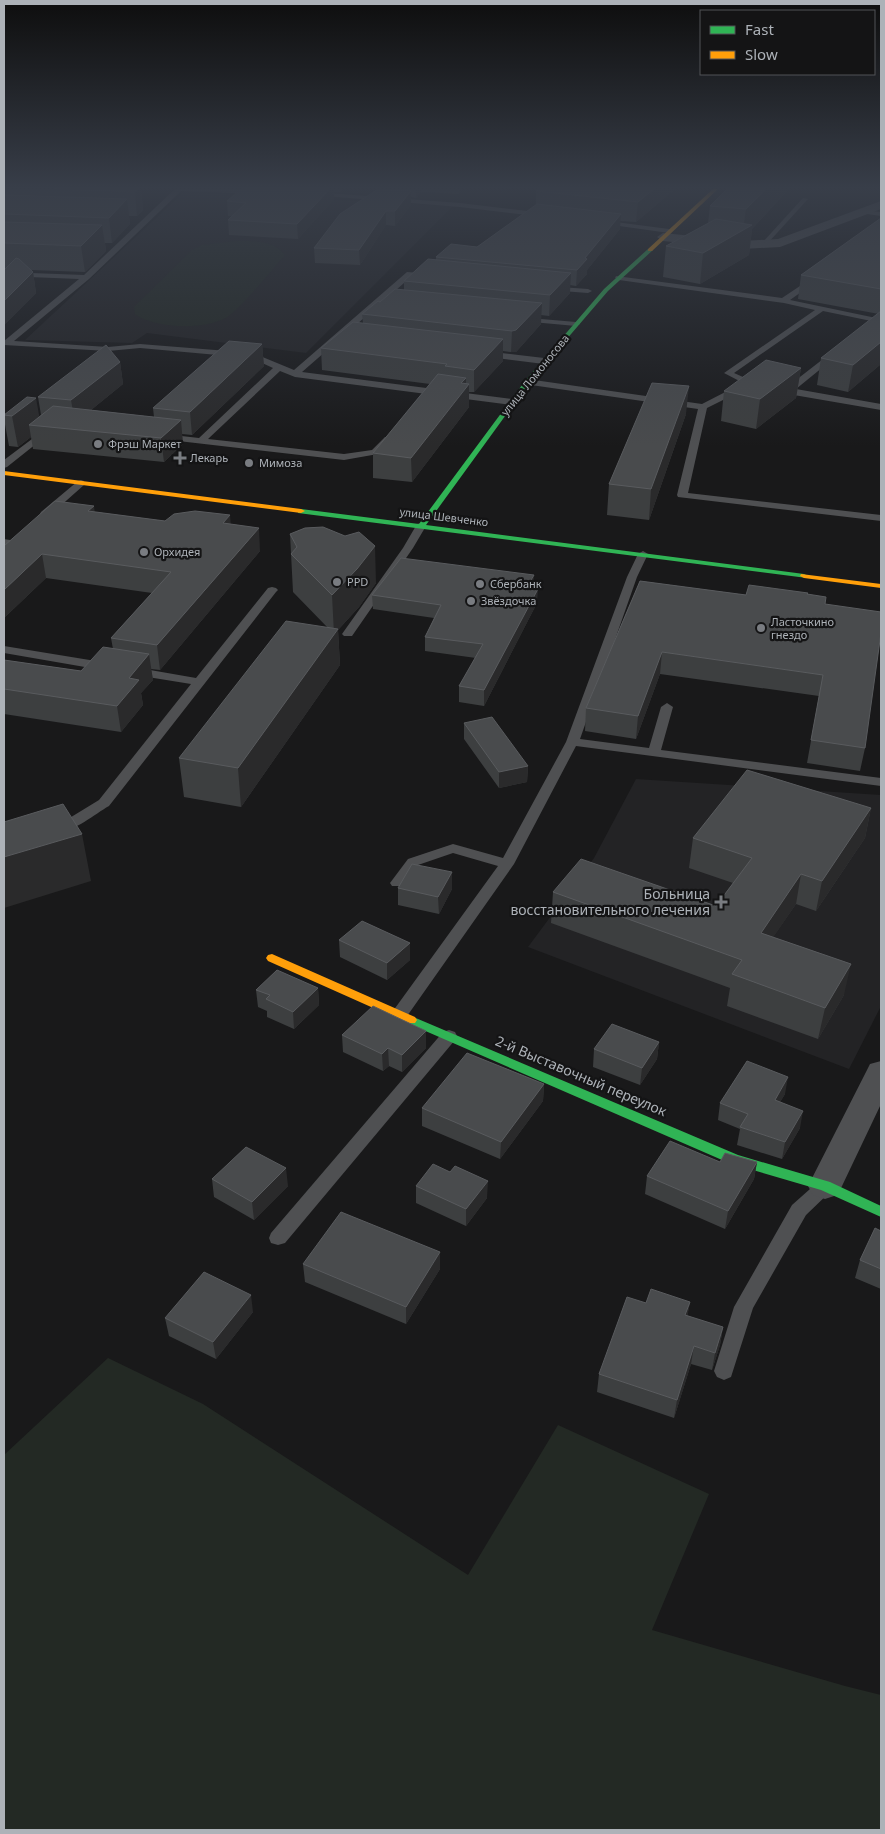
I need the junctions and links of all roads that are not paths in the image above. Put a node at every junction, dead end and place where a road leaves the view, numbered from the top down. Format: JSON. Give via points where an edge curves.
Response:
{"nodes":[{"id":1,"x":20,"y":275,"type":"edge"},
{"id":2,"x":88,"y":275,"type":"edge"},
{"id":3,"x":409,"y":275,"type":"edge"},
{"id":4,"x":416,"y":275,"type":"edge"},
{"id":5,"x":623,"y":275,"type":"edge"},
{"id":6,"x":819,"y":275,"type":"edge"},
{"id":7,"x":86,"y":277,"type":"junction"},
{"id":8,"x":440,"y":277,"type":"edge"},
{"id":9,"x":619,"y":278,"type":"junction"},
{"id":10,"x":538,"y":286,"type":"edge"},
{"id":11,"x":588,"y":291,"type":"dead end"},
{"id":12,"x":784,"y":302,"type":"junction"},
{"id":13,"x":376,"y":303,"type":"junction"},
{"id":14,"x":386,"y":304,"type":"edge"},
{"id":15,"x":821,"y":309,"type":"junction"},
{"id":16,"x":513,"y":318,"type":"edge"},
{"id":17,"x":875,"y":322,"type":"edge"},
{"id":18,"x":576,"y":324,"type":"junction"},
{"id":19,"x":337,"y":337,"type":"junction"},
{"id":20,"x":347,"y":338,"type":"edge"},
{"id":21,"x":5,"y":343,"type":"edge"},
{"id":22,"x":846,"y":343,"type":"edge"},
{"id":23,"x":108,"y":349,"type":"junction"},
{"id":24,"x":473,"y":353,"type":"edge"},
{"id":25,"x":93,"y":361,"type":"edge"},
{"id":26,"x":544,"y":362,"type":"junction"},
{"id":27,"x":279,"y":367,"type":"junction"},
{"id":28,"x":295,"y":374,"type":"junction"},
{"id":29,"x":527,"y":382,"type":"junction"},
{"id":30,"x":757,"y":385,"type":"junction"},
{"id":31,"x":788,"y":390,"type":"junction"},
{"id":32,"x":512,"y":402,"type":"junction"},
{"id":33,"x":703,"y":407,"type":"junction"},
{"id":34,"x":881,"y":407,"type":"edge"},
{"id":35,"x":36,"y":424,"type":"edge"},
{"id":36,"x":395,"y":432,"type":"edge"},
{"id":37,"x":158,"y":436,"type":"edge"},
{"id":38,"x":201,"y":441,"type":"junction"},
{"id":39,"x":4,"y":465,"type":"edge"},
{"id":40,"x":4,"y":472,"type":"edge"},
{"id":41,"x":81,"y":483,"type":"junction"},
{"id":42,"x":881,"y":518,"type":"edge"},
{"id":43,"x":38,"y":520,"type":"edge"},
{"id":44,"x":420,"y":526,"type":"junction"},
{"id":45,"x":643,"y":554,"type":"junction"},
{"id":46,"x":881,"y":586,"type":"edge"},
{"id":47,"x":272,"y":590,"type":"dead end"},
{"id":48,"x":348,"y":634,"type":"dead end"},
{"id":49,"x":4,"y":649,"type":"edge"},
{"id":50,"x":198,"y":682,"type":"junction"},
{"id":51,"x":667,"y":707,"type":"dead end"},
{"id":52,"x":572,"y":742,"type":"junction"},
{"id":53,"x":654,"y":752,"type":"junction"},
{"id":54,"x":881,"y":782,"type":"edge"},
{"id":55,"x":40,"y":832,"type":"edge"},
{"id":56,"x":507,"y":864,"type":"junction"},
{"id":57,"x":397,"y":883,"type":"dead end"},
{"id":58,"x":272,"y":958,"type":"dead end"},
{"id":59,"x":399,"y":1016,"type":"junction"},
{"id":60,"x":449,"y":1036,"type":"junction"},
{"id":61,"x":881,"y":1072,"type":"edge"},
{"id":62,"x":825,"y":1186,"type":"junction"},
{"id":63,"x":881,"y":1212,"type":"edge"},
{"id":64,"x":278,"y":1238,"type":"dead end"},
{"id":65,"x":724,"y":1371,"type":"dead end"}],
"edges":[{"from":1,"to":7,"type":"lane"},
{"from":2,"to":7,"type":"lane"},
{"from":3,"to":13,"type":"lane"},
{"from":4,"to":8,"type":"lane"},
{"from":5,"to":9,"type":"street","name":"улица Ломоносова"},
{"from":6,"to":12,"type":"lane"},
{"from":7,"to":21,"type":"lane"},
{"from":9,"to":12,"type":"lane"},
{"from":9,"to":18,"type":"street","name":"улица Ломоносова"},
{"from":10,"to":11,"type":"lane"},
{"from":12,"to":15,"type":"lane"},
{"from":13,"to":14,"type":"lane"},
{"from":13,"to":19,"type":"lane"},
{"from":15,"to":17,"type":"lane"},
{"from":15,"to":30,"type":"lane","via":[[728,374]]},
{"from":16,"to":18,"type":"lane"},
{"from":18,"to":26,"type":"street","name":"улица Ломоносова"},
{"from":19,"to":20,"type":"lane"},
{"from":19,"to":28,"type":"lane"},
{"from":21,"to":23,"type":"lane"},
{"from":22,"to":31,"type":"lane"},
{"from":23,"to":25,"type":"lane"},
{"from":23,"to":27,"type":"lane","via":[[140,346],[184,348],[253,356]]},
{"from":24,"to":26,"type":"lane"},
{"from":26,"to":29,"type":"street","name":"улица Ломоносова"},
{"from":27,"to":28,"type":"lane"},
{"from":27,"to":38,"type":"lane"},
{"from":28,"to":32,"type":"lane"},
{"from":29,"to":32,"type":"street","name":"улица Ломоносова"},
{"from":29,"to":33,"type":"lane"},
{"from":30,"to":31,"type":"lane"},
{"from":30,"to":33,"type":"lane"},
{"from":31,"to":34,"type":"lane"},
{"from":32,"to":44,"type":"street","name":"улица Ломоносова"},
{"from":33,"to":42,"type":"lane","via":[[682,495]]},
{"from":35,"to":39,"type":"lane","via":[[53,426]]},
{"from":36,"to":38,"type":"lane","via":[[375,452],[344,458]]},
{"from":37,"to":38,"type":"lane"},
{"from":40,"to":41,"type":"street","name":"улица Шевченко"},
{"from":41,"to":43,"type":"lane"},
{"from":41,"to":44,"type":"street","name":"улица Шевченко"},
{"from":44,"to":45,"type":"street","name":"улица Шевченко"},
{"from":44,"to":48,"type":"lane"},
{"from":45,"to":46,"type":"street","name":"улица Шевченко"},
{"from":45,"to":52,"type":"lane"},
{"from":47,"to":50,"type":"lane"},
{"from":49,"to":50,"type":"lane"},
{"from":50,"to":55,"type":"lane","via":[[104,803],[68,826]]},
{"from":51,"to":53,"type":"lane"},
{"from":52,"to":53,"type":"lane"},
{"from":52,"to":56,"type":"lane"},
{"from":53,"to":54,"type":"lane"},
{"from":56,"to":57,"type":"lane","via":[[453,848],[413,862]]},
{"from":56,"to":59,"type":"lane"},
{"from":58,"to":59,"type":"street","name":"2-й Выставочный переулок"},
{"from":59,"to":60,"type":"street","name":"2-й Выставочный переулок"},
{"from":60,"to":62,"type":"street","name":"2-й Выставочный переулок","via":[[734,1159]]},
{"from":60,"to":64,"type":"lane"},
{"from":61,"to":62,"type":"street"},
{"from":62,"to":63,"type":"street","name":"2-й Выставочный переулок"},
{"from":62,"to":65,"type":"lane","via":[[799,1210],[744,1308]]}]}
